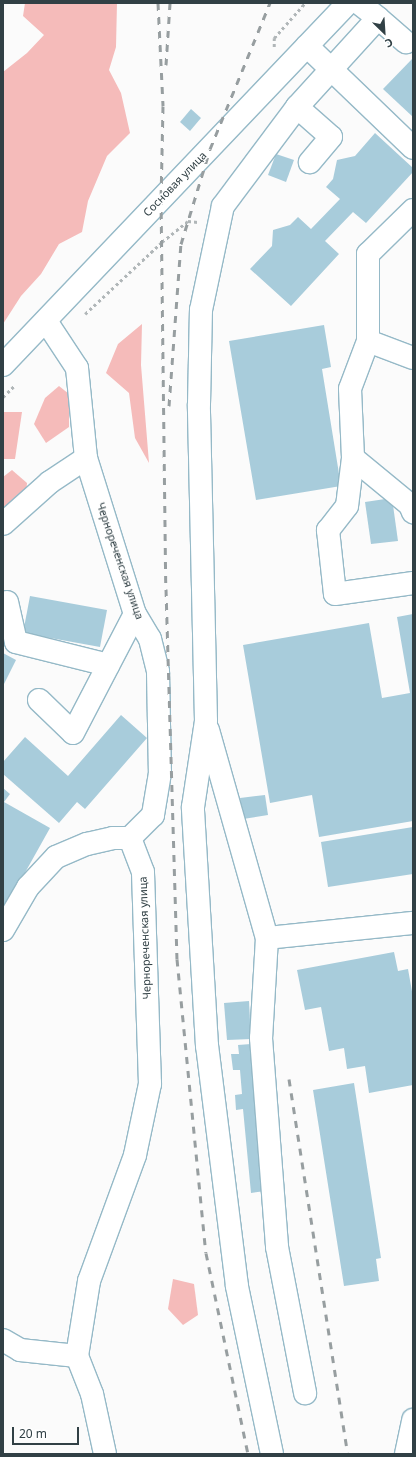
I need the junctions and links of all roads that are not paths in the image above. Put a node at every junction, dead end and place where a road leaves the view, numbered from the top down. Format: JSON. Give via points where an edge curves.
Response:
{"nodes":[{"id":1,"x":348,"y":3,"type":"edge"},
{"id":2,"x":359,"y":3,"type":"edge"},
{"id":3,"x":378,"y":18,"type":"junction"},
{"id":4,"x":406,"y":42,"type":"dead end"},
{"id":5,"x":308,"y":46,"type":"junction"},
{"id":6,"x":331,"y":70,"type":"junction"},
{"id":7,"x":297,"y":107,"type":"junction"},
{"id":8,"x":413,"y":148,"type":"edge"},
{"id":9,"x":310,"y":162,"type":"dead end"},
{"id":10,"x":413,"y":210,"type":"edge"},
{"id":11,"x":46,"y":321,"type":"junction"},
{"id":12,"x":368,"y":341,"type":"junction"},
{"id":13,"x":413,"y":358,"type":"edge"},
{"id":14,"x":3,"y":365,"type":"edge"},
{"id":15,"x":86,"y":458,"type":"junction"},
{"id":16,"x":353,"y":458,"type":"junction"},
{"id":17,"x":413,"y":512,"type":"edge"},
{"id":18,"x":3,"y":524,"type":"edge"},
{"id":19,"x":413,"y":582,"type":"edge"},
{"id":20,"x":7,"y":602,"type":"dead end"},
{"id":21,"x":136,"y":614,"type":"junction"},
{"id":22,"x":108,"y":665,"type":"junction"},
{"id":23,"x":39,"y":700,"type":"dead end"},
{"id":24,"x":206,"y":721,"type":"junction"},
{"id":25,"x":130,"y":838,"type":"junction"},
{"id":26,"x":413,"y":923,"type":"edge"},
{"id":27,"x":3,"y":930,"type":"edge"},
{"id":28,"x":267,"y":938,"type":"junction"},
{"id":29,"x":3,"y":1340,"type":"edge"},
{"id":30,"x":77,"y":1356,"type":"junction"},
{"id":31,"x":305,"y":1393,"type":"dead end"},
{"id":32,"x":413,"y":1420,"type":"edge"},
{"id":33,"x":105,"y":1454,"type":"edge"},
{"id":34,"x":272,"y":1454,"type":"edge"},
{"id":35,"x":406,"y":1454,"type":"edge"}],
"edges":[{"from":1,"to":5,"type":"street","name":"Сосновая улица"},
{"from":2,"to":3,"type":"street"},
{"from":3,"to":4,"type":"street"},
{"from":3,"to":6,"type":"street"},
{"from":5,"to":6,"type":"street"},
{"from":5,"to":11,"type":"street","name":"Сосновая улица"},
{"from":6,"to":7,"type":"street"},
{"from":6,"to":8,"type":"street"},
{"from":7,"to":9,"type":"street","via":[[331,137]]},
{"from":7,"to":24,"type":"street","via":[[223,206],[201,310],[199,404]]},
{"from":10,"to":12,"type":"street","via":[[368,254]]},
{"from":11,"to":14,"type":"street","name":"Сосновая улица"},
{"from":11,"to":15,"type":"street","name":"Чернореченская улица","via":[[77,368]]},
{"from":12,"to":13,"type":"street"},
{"from":12,"to":16,"type":"street","via":[[350,389]]},
{"from":15,"to":18,"type":"street","via":[[50,482]]},
{"from":15,"to":21,"type":"street","name":"Чернореченская улица"},
{"from":16,"to":17,"type":"street","via":[[410,505]]},
{"from":16,"to":19,"type":"street","via":[[347,506],[328,530],[335,594]]},
{"from":20,"to":22,"type":"street","via":[[16,642]]},
{"from":21,"to":22,"type":"street"},
{"from":21,"to":25,"type":"street","name":"Чернореченская улица","via":[[150,639],[158,672],[160,773],[152,815]]},
{"from":22,"to":23,"type":"street","via":[[73,733]]},
{"from":24,"to":28,"type":"street"},
{"from":24,"to":34,"type":"street","via":[[193,807],[207,1046],[237,1286]]},
{"from":25,"to":27,"type":"street","via":[[113,838],[87,844],[56,857],[28,887]]},
{"from":25,"to":30,"type":"street","name":"Чернореченская улица","via":[[143,872],[150,1084],[135,1155],[89,1281]]},
{"from":26,"to":28,"type":"street"},
{"from":28,"to":31,"type":"street","via":[[261,1038],[277,1247]]},
{"from":29,"to":30,"type":"street","via":[[20,1350]]},
{"from":30,"to":33,"type":"street","via":[[92,1394]]},
{"from":32,"to":35,"type":"street"}]}
